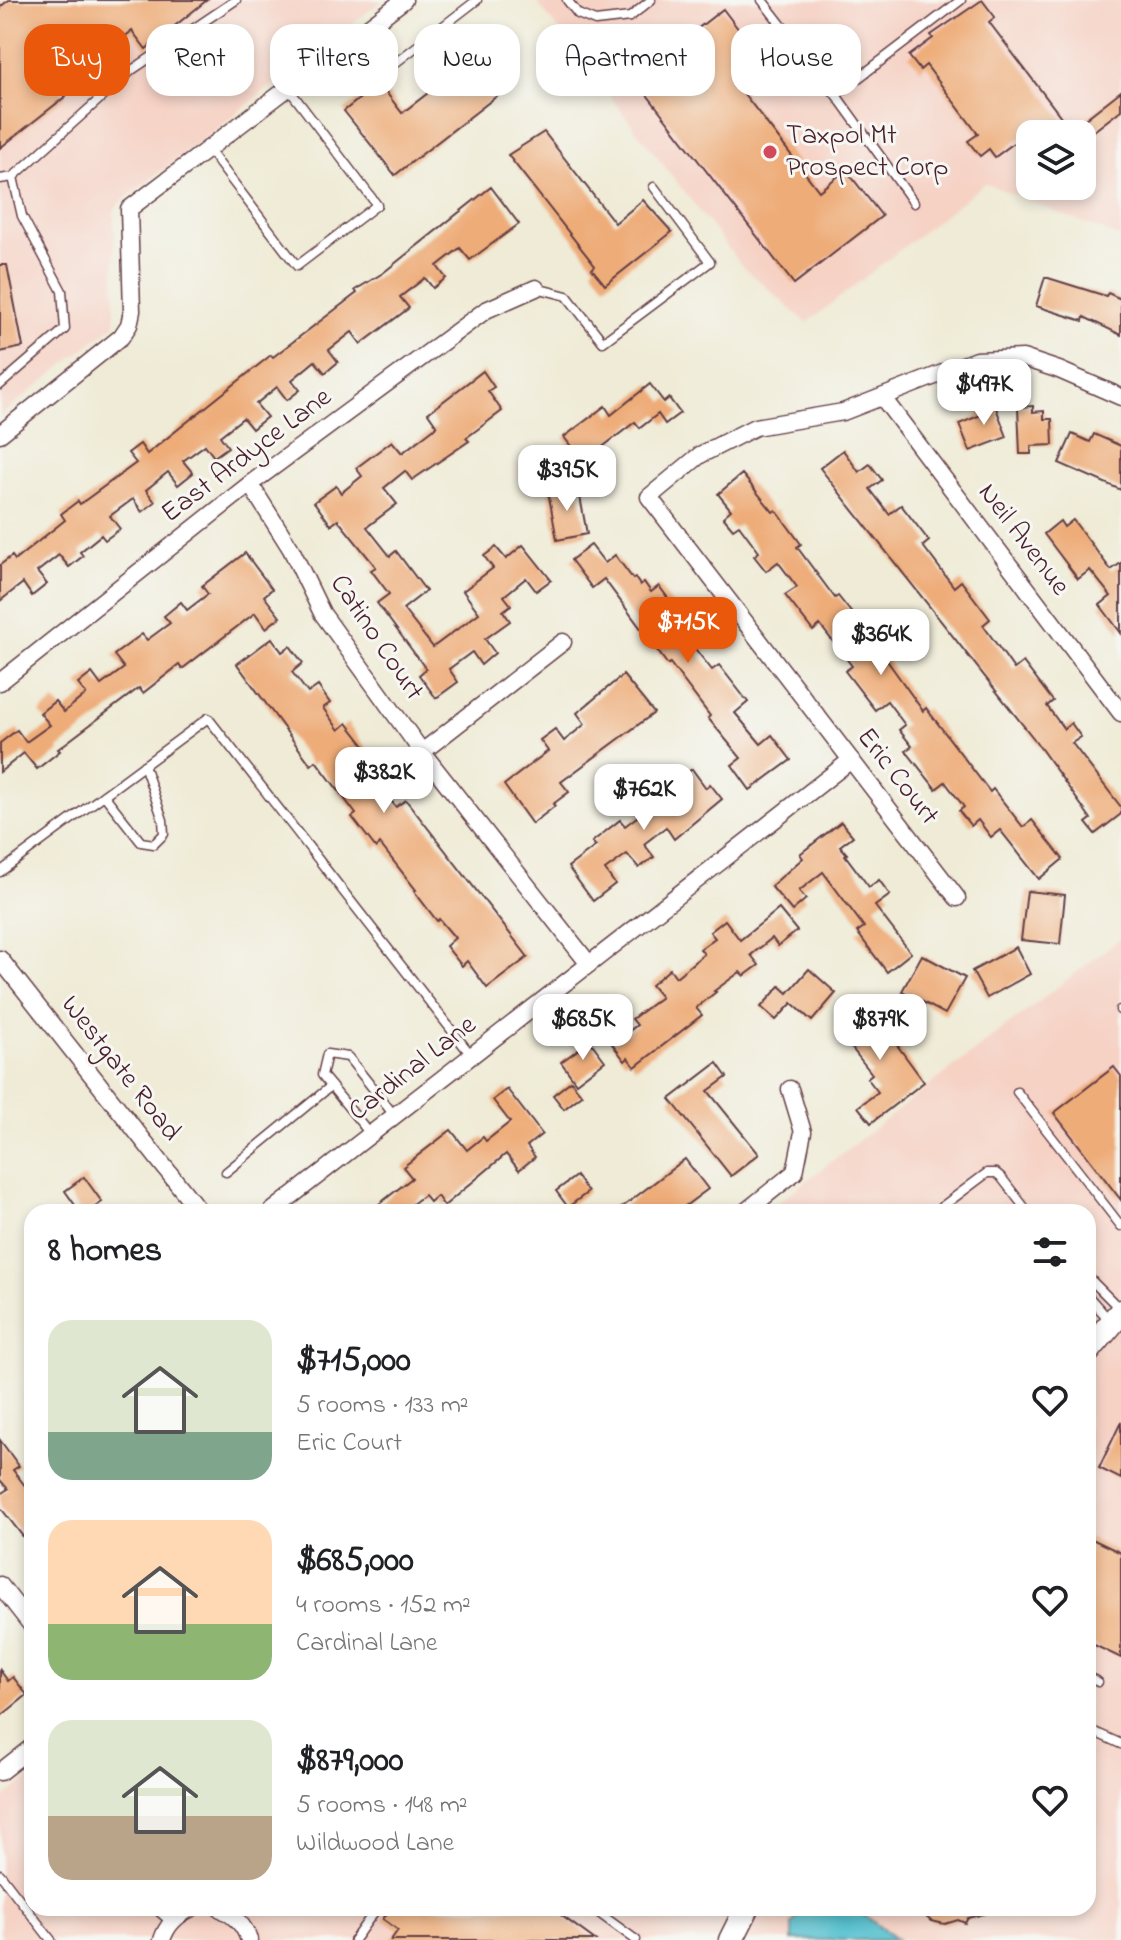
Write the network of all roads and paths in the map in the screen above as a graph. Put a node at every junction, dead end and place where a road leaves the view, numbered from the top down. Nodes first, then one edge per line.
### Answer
1 (236, 0) edge
2 (404, 0) edge
3 (477, 0) edge
4 (567, 0) edge
5 (651, 0) edge
6 (762, 0) edge
7 (961, 0) edge
8 (372, 24) edge
9 (781, 24) edge
10 (398, 61) edge
11 (861, 76) edge
12 (277, 96) edge
13 (294, 96) edge
14 (837, 96) edge
15 (208, 148) junction
16 (13, 177) junction
17 (0, 179) edge
18 (654, 187) dead end
19 (914, 203) dead end
20 (536, 288) joint
21 (0, 385) edge
22 (1121, 397) edge
23 (883, 398) junction
24 (0, 434) edge
25 (250, 484) junction
26 (563, 642) dead end
27 (0, 682) edge
28 (1121, 713) edge
29 (422, 752) junction
30 (851, 760) junction
31 (144, 765) junction
32 (104, 795) junction
33 (0, 872) edge
34 (957, 898) dead end
35 (0, 959) edge
36 (589, 964) junction
37 (472, 1056) junction
38 (331, 1086) junction
39 (790, 1089) dead end
40 (1017, 1092) dead end
41 (394, 1116) junction
42 (371, 1135) junction
43 (226, 1172) dead end
44 (194, 1204) edge
45 (281, 1204) edge
46 (755, 1204) edge
47 (945, 1204) edge
48 (1021, 1204) edge
49 (1121, 1226) edge
50 (1096, 1287) edge
51 (1096, 1301) edge
52 (1118, 1315) edge
53 (1096, 1341) edge
54 (0, 1585) edge
55 (24, 1616) edge
56 (1096, 1733) edge
57 (1121, 1744) edge
58 (24, 1753) edge
59 (0, 1772) edge
60 (0, 1874) edge
61 (24, 1905) edge
62 (32, 1916) edge
63 (164, 1916) edge
64 (180, 1916) edge
65 (235, 1916) edge
66 (371, 1916) edge
67 (603, 1916) edge
68 (743, 1916) edge
69 (171, 1922) junction
70 (51, 1940) edge
71 (162, 1940) edge
72 (249, 1940) edge
73 (354, 1940) edge
74 (636, 1940) edge
75 (731, 1940) edge

1 - 16 lane
2 - 8 street
3 - 10 lane
4 - 5 lane
6 - 9 lane
7 - 11 lane
12 - 15 street
13 - 15 lane
14 - 19 lane
15 - 24 street
16 - 17 lane
16 - 21 lane
18 - 20 lane
20 - 25 street, East Ardyce Lane
22 - 23 street
23 - 28 street, Neil Avenue
23 - 30 street, Eric Court
25 - 27 street, East Ardyce Lane
25 - 29 street, Catino Court
26 - 29 street
29 - 36 street, Catino Court
30 - 34 street, Eric Court
30 - 36 street, Cardinal Lane
31 - 32 lane
31 - 32 lane
31 - 37 lane
32 - 33 lane
35 - 44 street, Westgate Road
36 - 37 street, Cardinal Lane
37 - 41 street, Cardinal Lane
38 - 41 lane
38 - 42 lane
38 - 43 lane
39 - 46 street
40 - 49 lane
41 - 42 street, Cardinal Lane
42 - 45 street, Cardinal Lane
47 - 48 lane
50 - 52 lane
51 - 52 lane
52 - 53 street
54 - 55 street
56 - 57 lane
58 - 59 street
60 - 61 lane
62 - 70 lane
63 - 69 lane
64 - 69 street
65 - 72 street
66 - 73 lane
67 - 74 lane
68 - 75 street
69 - 71 street

